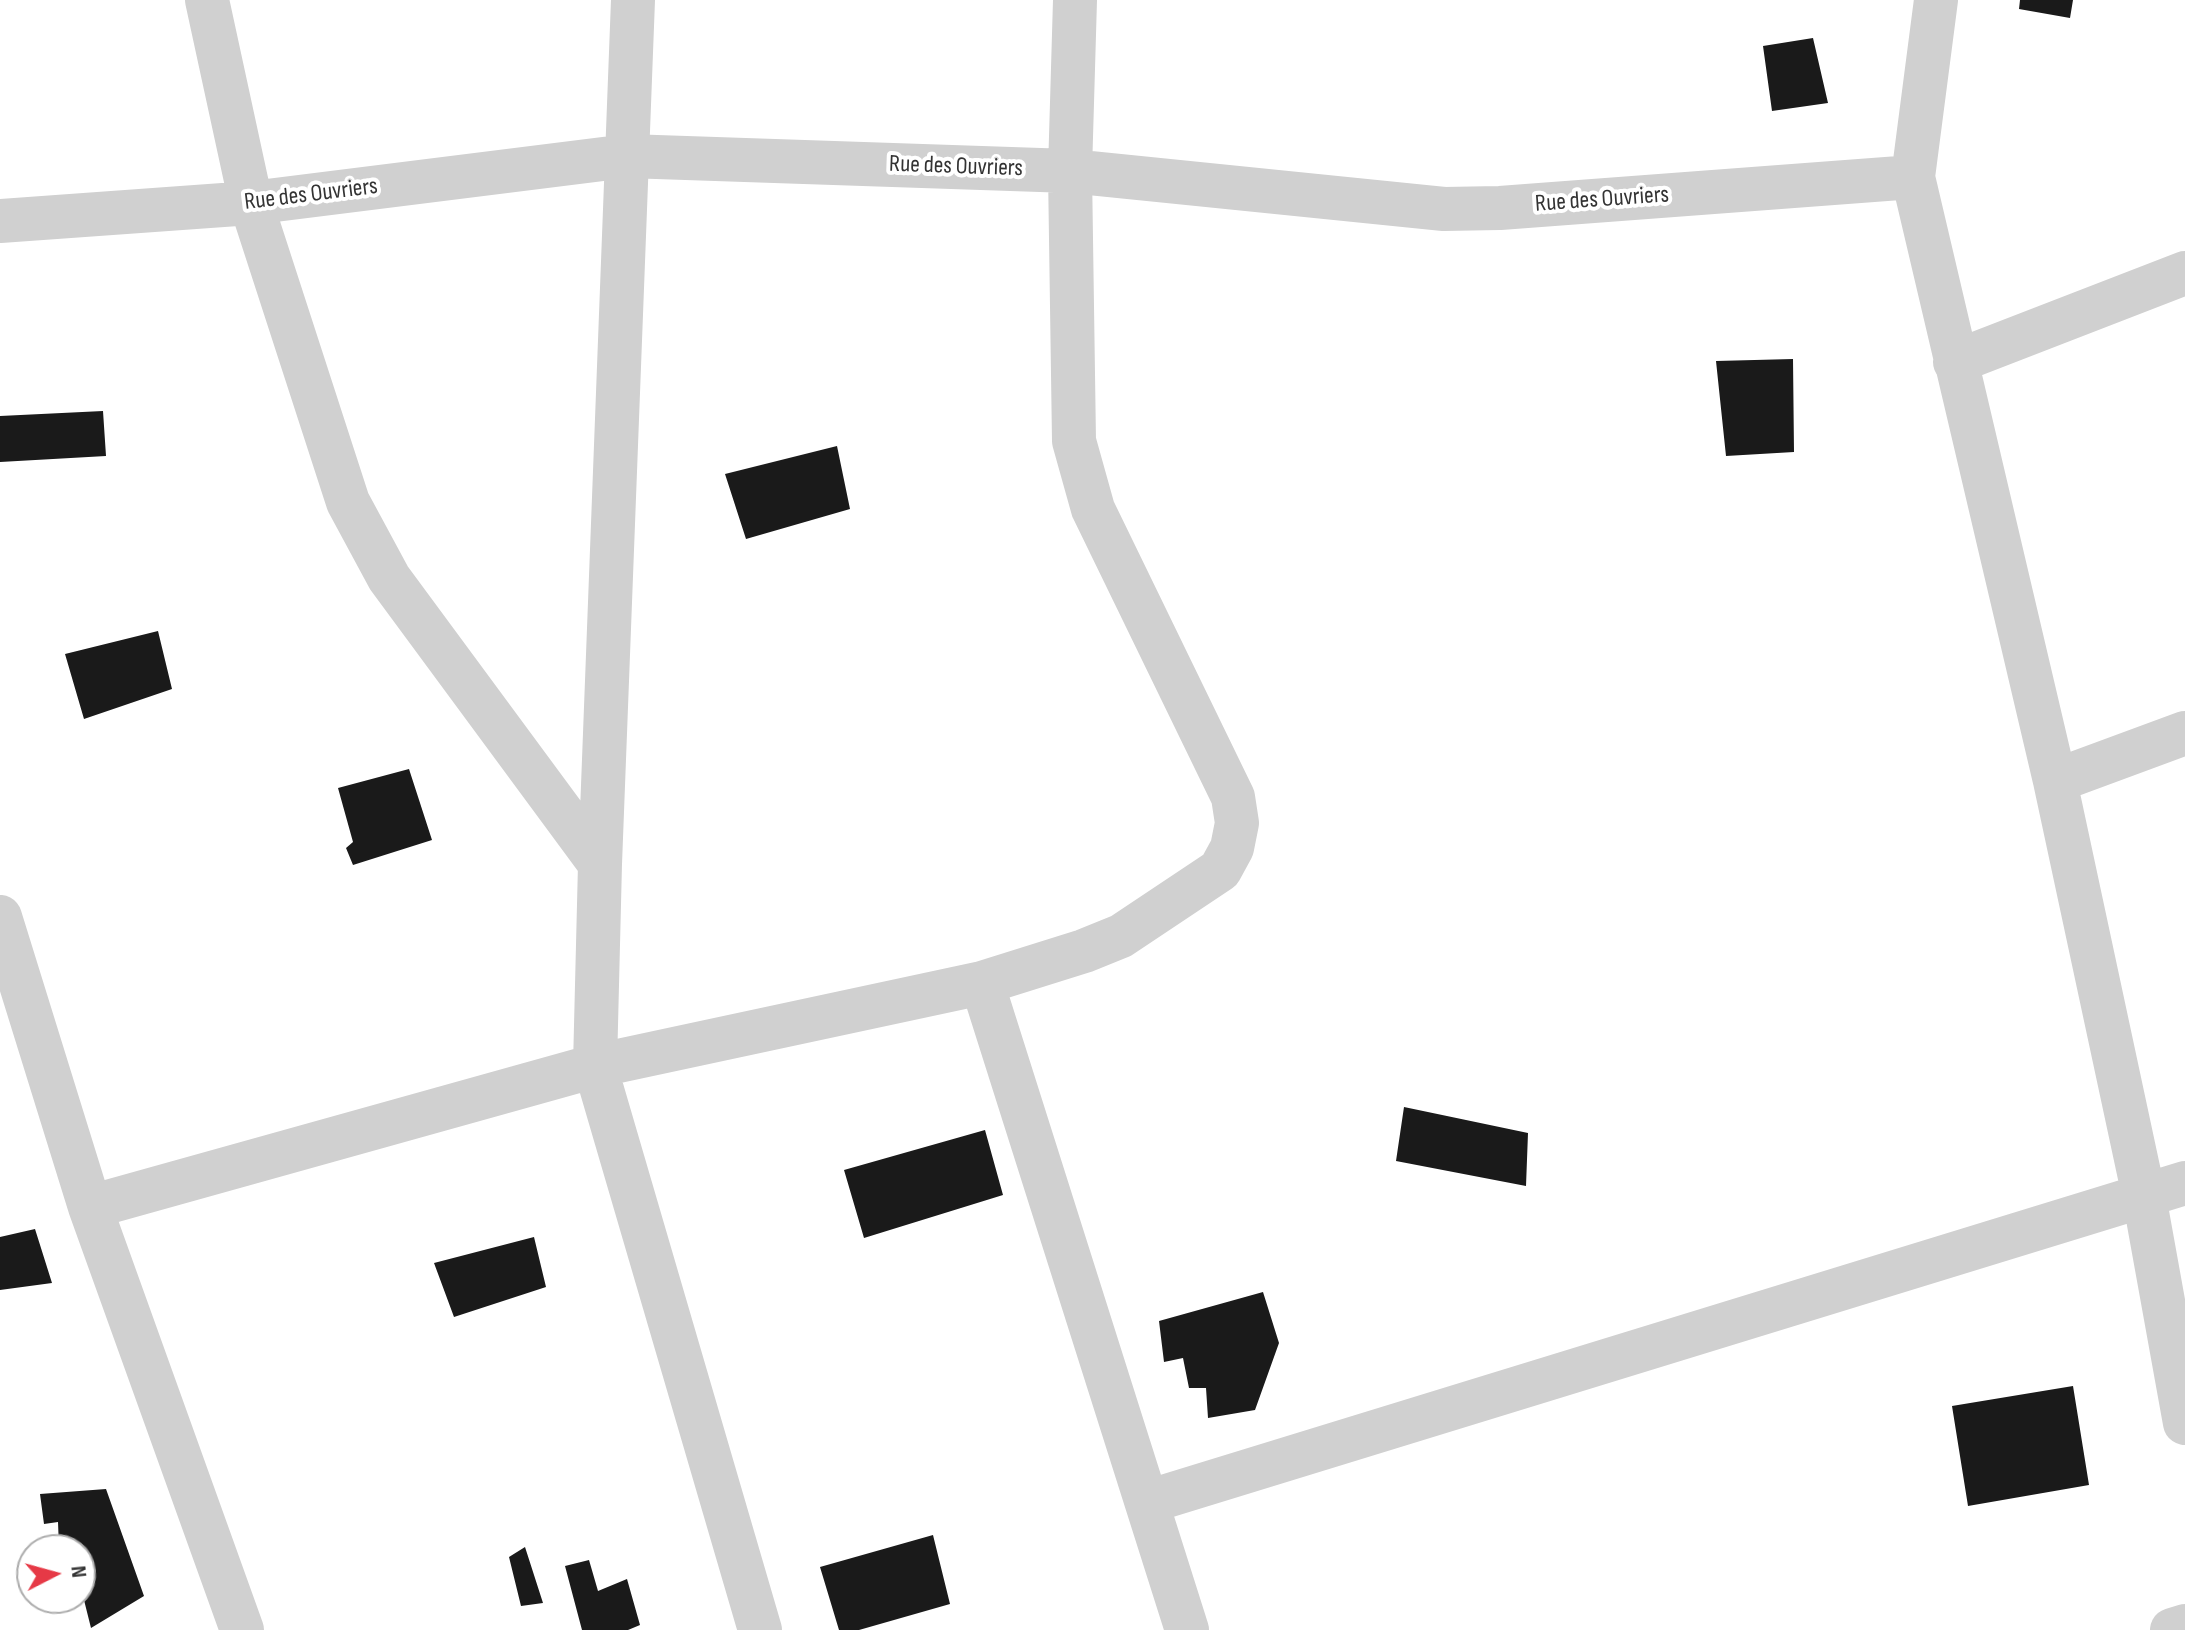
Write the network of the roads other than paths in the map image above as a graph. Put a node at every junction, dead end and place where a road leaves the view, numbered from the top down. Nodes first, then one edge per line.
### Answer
1 (207, 0) edge
2 (633, 0) edge
3 (1075, 0) edge
4 (1936, 0) edge
5 (627, 156) junction
6 (1070, 171) junction
7 (1913, 177) junction
8 (251, 203) junction
9 (0, 221) edge
10 (2185, 273) edge
11 (1955, 362) junction
12 (2185, 733) edge
13 (2055, 781) junction
14 (600, 864) junction
15 (0, 917) edge
16 (982, 983) junction
17 (595, 1066) junction
18 (2185, 1183) edge
19 (2144, 1196) junction
20 (90, 1207) junction
21 (2185, 1423) edge
22 (1147, 1502) junction
23 (2185, 1626) edge
24 (242, 1630) edge
25 (760, 1630) edge
26 (1187, 1630) edge
27 (2172, 1630) edge

1 - 8 street
2 - 5 street
3 - 6 street
4 - 7 street
5 - 6 street, Rue des Ouvriers
5 - 8 street, Rue des Ouvriers
5 - 14 street
6 - 7 street, Rue des Ouvriers
6 - 16 street
7 - 11 street
8 - 9 street, Rue des Ouvriers
8 - 14 street
10 - 11 street
11 - 13 street
12 - 13 street
13 - 19 street
14 - 17 street
15 - 20 street
16 - 17 street
16 - 22 street
17 - 20 street
17 - 25 street
18 - 19 street
19 - 21 street
19 - 22 street
20 - 24 street
22 - 26 street
23 - 27 street

